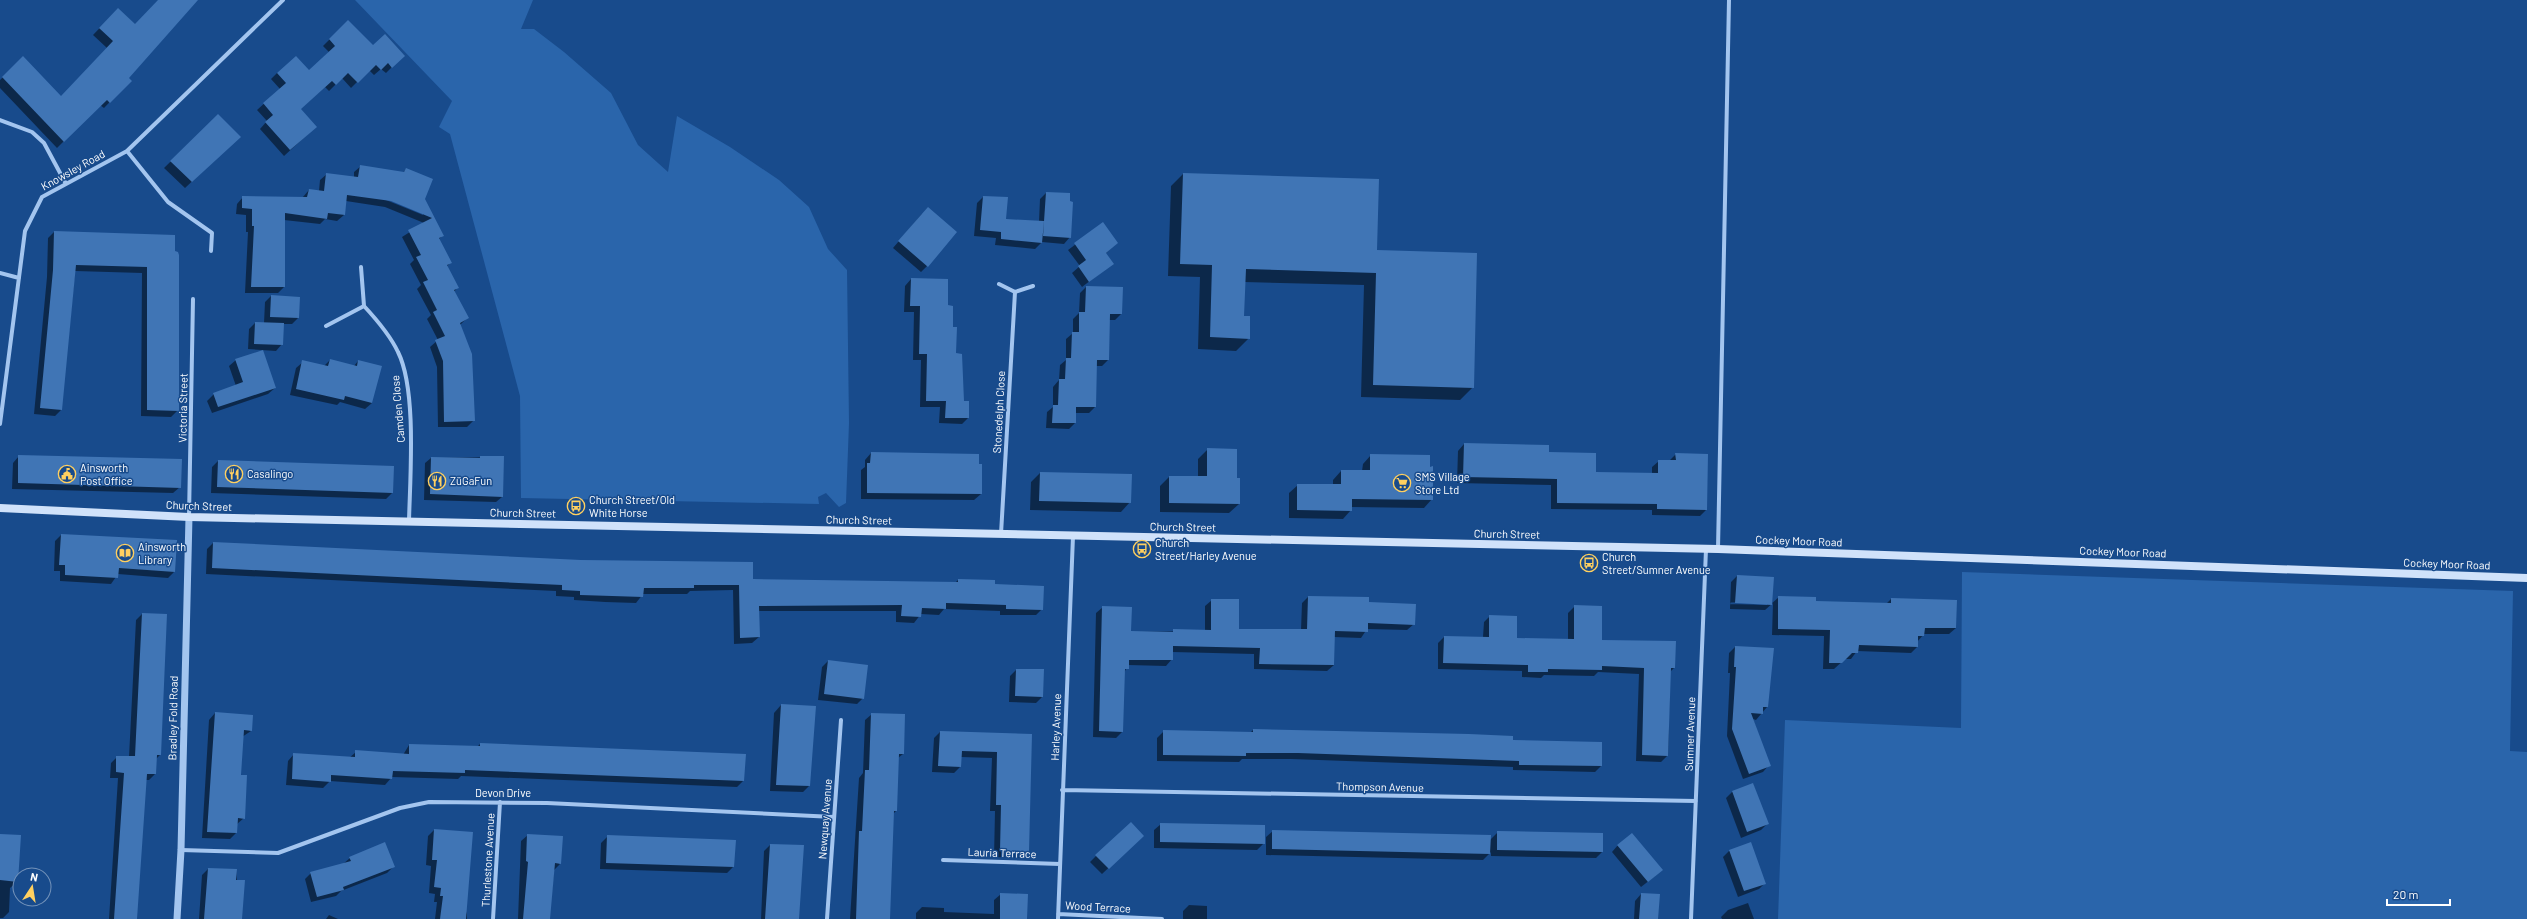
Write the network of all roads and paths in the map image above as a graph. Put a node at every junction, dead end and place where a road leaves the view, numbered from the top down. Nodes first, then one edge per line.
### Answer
1 (283, 0) edge
2 (1729, 0) edge
3 (0, 120) edge
4 (127, 151) junction
5 (66, 184) junction
6 (211, 251) dead end
7 (361, 267) dead end
8 (0, 273) edge
9 (18, 278) junction
10 (999, 284) dead end
11 (1033, 286) dead end
12 (1015, 292) junction
13 (193, 299) dead end
14 (364, 306) junction
15 (326, 326) dead end
16 (0, 424) edge
17 (0, 508) edge
18 (189, 517) junction
19 (409, 522) junction
20 (1001, 534) junction
21 (1073, 536) junction
22 (1706, 549) junction
23 (1718, 549) junction
24 (2527, 578) edge
25 (841, 720) dead end
26 (1062, 790) junction
27 (500, 802) junction
28 (1696, 802) junction
29 (834, 817) junction
30 (181, 850) junction
31 (944, 860) dead end
32 (1060, 864) junction
33 (1058, 914) junction
34 (177, 919) edge
35 (494, 919) edge
36 (827, 919) edge
37 (1058, 919) edge
38 (1162, 919) edge
39 (1691, 919) edge

1 - 4 street, Knowsley Road
2 - 23 street
3 - 5 street
4 - 5 street, Knowsley Road
4 - 6 street
5 - 9 street, Knowsley Road
7 - 14 street
8 - 9 street
9 - 16 street, Knowsley Road
10 - 12 street
11 - 12 street
12 - 20 street, Stonedelph Close
13 - 18 street, Victoria Street
14 - 15 street
14 - 19 street, Camden Close
17 - 18 main road, Church Street
18 - 19 main road, Church Street
18 - 30 street, Bradley Fold Road
19 - 20 main road, Church Street
20 - 21 main road, Church Street
21 - 22 main road, Church Street
21 - 26 street, Harley Avenue
22 - 23 main road, Church Street
22 - 28 street, Sumner Avenue
23 - 24 main road, Cockey Moor Road
25 - 29 street, Newquay Avenue
26 - 28 street, Thompson Avenue
26 - 32 street, Harley Avenue
27 - 29 street, Devon Drive
27 - 30 street, Devon Drive
27 - 35 street, Thurlestone Avenue
28 - 39 street, Sumner Avenue
29 - 36 street, Newquay Avenue
30 - 34 street, Bradley Fold Road
31 - 32 street, Lauria Terrace
32 - 33 street, Harley Avenue
33 - 37 street, Harley Avenue
33 - 38 street, Wood Terrace

